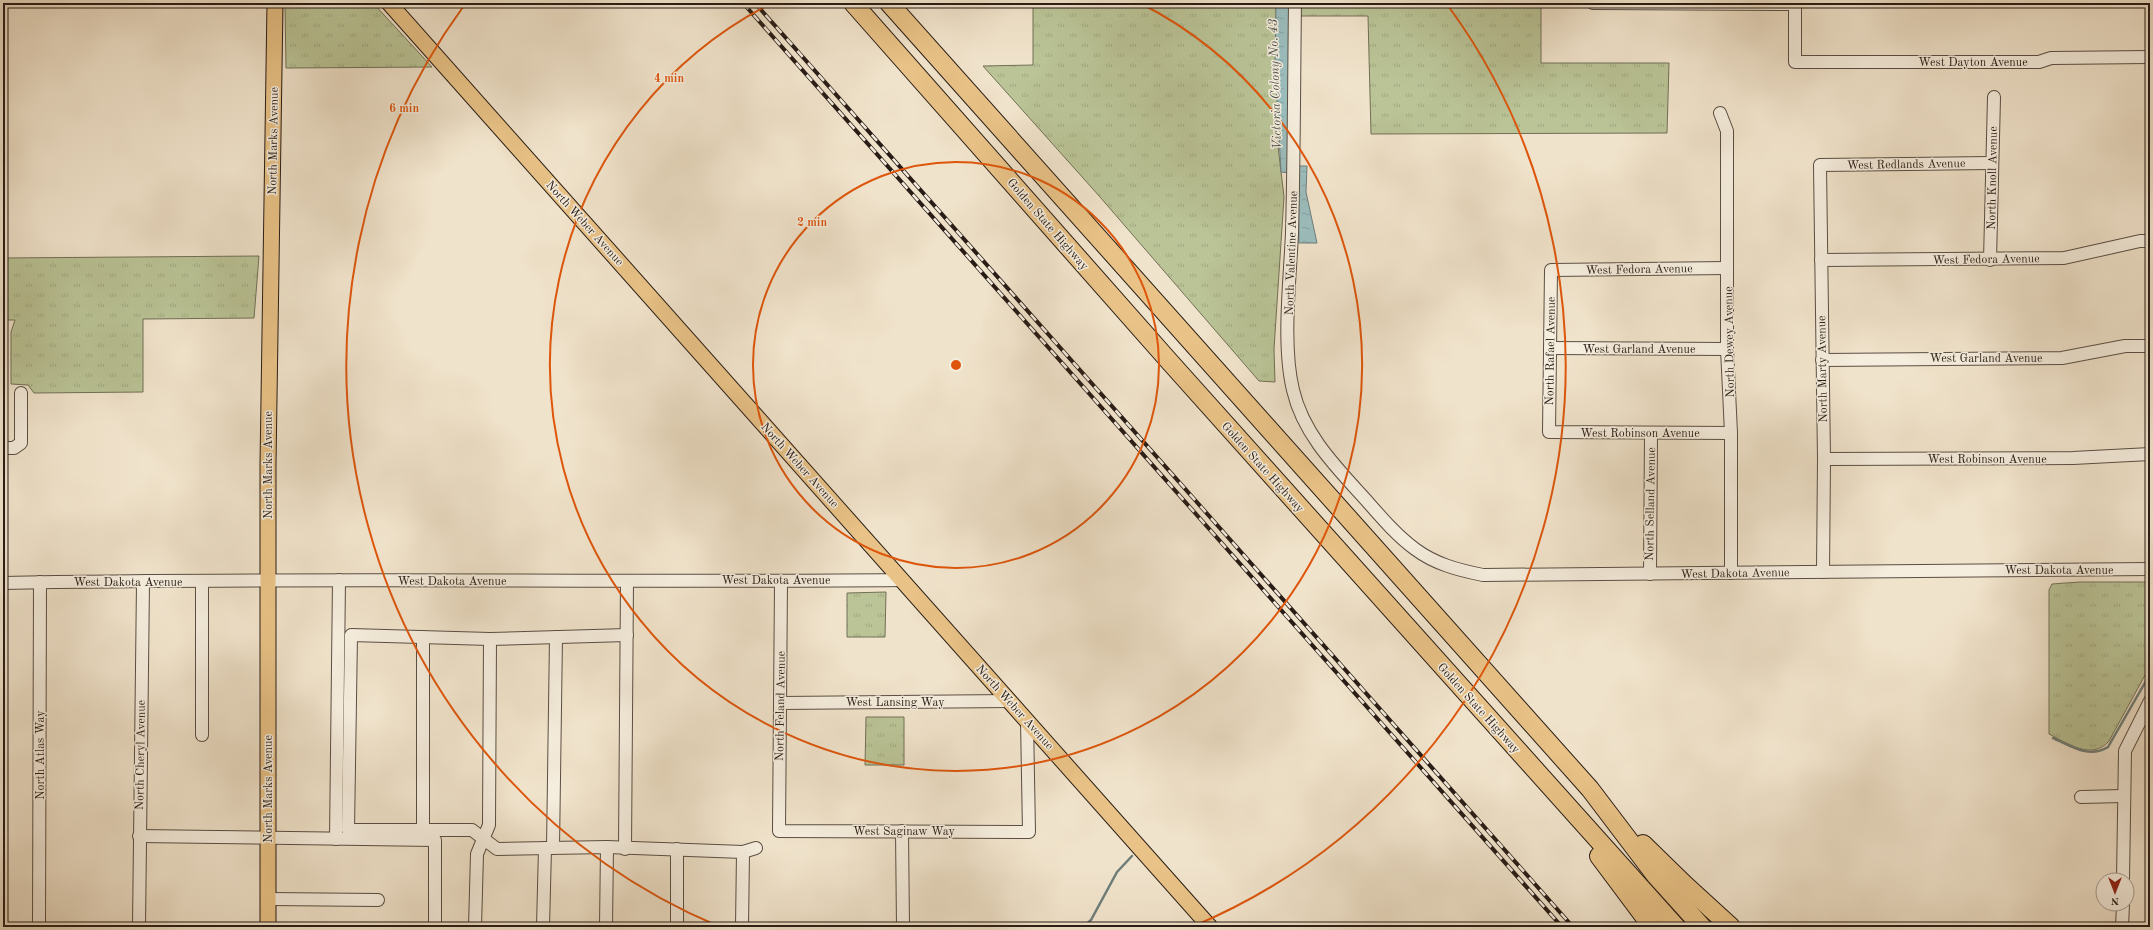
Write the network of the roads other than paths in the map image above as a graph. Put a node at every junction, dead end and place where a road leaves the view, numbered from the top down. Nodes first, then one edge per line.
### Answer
1 (275, 3) edge
2 (389, 3) edge
3 (853, 3) edge
4 (889, 3) edge
5 (1294, 3) edge
6 (1593, 3) edge
7 (1795, 4) edge
8 (2150, 57) edge
9 (1994, 96) dead end
10 (1720, 113) dead end
11 (1992, 163) junction
12 (1820, 165) joint
13 (2150, 240) edge
14 (1821, 260) junction
15 (1990, 260) junction
16 (1727, 268) junction
17 (1552, 270) joint
18 (2150, 346) edge
19 (1550, 348) junction
20 (1727, 349) junction
21 (1822, 360) junction
22 (21, 393) dead end
23 (1549, 432) joint
24 (1731, 433) junction
25 (1651, 434) junction
26 (3, 448) edge
27 (2150, 454) edge
28 (1824, 459) junction
29 (1352, 485) joint
30 (2150, 569) edge
31 (1823, 572) junction
32 (1731, 573) junction
33 (1650, 574) junction
34 (269, 580) junction
35 (339, 580) junction
36 (901, 580) junction
37 (782, 581) junction
38 (40, 582) junction
39 (143, 582) junction
40 (202, 582) junction
41 (627, 582) junction
42 (3, 583) edge
43 (627, 635) junction
44 (423, 637) junction
45 (556, 637) junction
46 (490, 639) junction
47 (1010, 701) junction
48 (2150, 701) edge
49 (780, 703) junction
50 (1027, 720) junction
51 (202, 735) dead end
52 (1590, 789) junction
53 (1555, 791) junction
54 (2123, 796) junction
55 (2081, 797) dead end
56 (423, 830) junction
57 (779, 831) joint
58 (902, 831) junction
59 (139, 836) junction
60 (268, 839) junction
61 (336, 839) junction
62 (482, 840) junction
63 (549, 848) junction
64 (607, 848) junction
65 (756, 848) dead end
66 (625, 849) junction
67 (677, 849) junction
68 (743, 852) junction
69 (2123, 872) edge
70 (268, 899) junction
71 (378, 900) dead end
72 (2122, 912) edge
73 (39, 927) edge
74 (139, 927) edge
75 (268, 927) edge
76 (435, 927) edge
77 (475, 927) edge
78 (543, 927) edge
79 (606, 927) edge
80 (677, 927) edge
81 (742, 927) edge
82 (903, 927) edge
83 (1210, 927) edge
84 (1652, 927) edge
85 (1676, 927) edge
86 (1702, 927) edge
87 (1731, 927) edge
88 (2122, 927) edge

1 - 34 main road, North Marks Avenue
2 - 36 main road, North Weber Avenue
3 - 53 highway, Golden State Highway
4 - 52 highway
5 - 29 street, North Valentine Avenue
6 - 7 street
7 - 8 street, West Dayton Avenue
9 - 11 street, North Knoll Avenue
10 - 16 street, North Dewey Avenue
11 - 12 street, West Redlands Avenue
11 - 15 street, North Knoll Avenue
12 - 14 street, North Marty Avenue
13 - 15 street, West Fedora Avenue
14 - 15 street, West Fedora Avenue
14 - 21 street, North Marty Avenue
16 - 17 street, West Fedora Avenue
16 - 20 street, North Dewey Avenue
17 - 19 street, North Rafael Avenue
18 - 21 street, West Garland Avenue
19 - 20 street, West Garland Avenue
19 - 23 street, North Rafael Avenue
20 - 24 street, North Dewey Avenue
21 - 28 street, North Marty Avenue
22 - 26 street
23 - 25 street, West Robinson Avenue
24 - 25 street, West Robinson Avenue
24 - 32 street, North Dewey Avenue
25 - 33 street, North Selland Avenue
27 - 28 street, West Robinson Avenue
28 - 31 street, North Marty Avenue
29 - 33 street, West Dakota Avenue
30 - 31 street, West Dakota Avenue
31 - 32 street, West Dakota Avenue
32 - 33 street, West Dakota Avenue
34 - 35 street, West Dakota Avenue
34 - 40 street, West Dakota Avenue
34 - 60 main road, North Marks Avenue
35 - 41 street, West Dakota Avenue
35 - 61 street
36 - 37 street, West Dakota Avenue
36 - 47 main road, North Weber Avenue
37 - 41 street, West Dakota Avenue
37 - 49 street, North Feland Avenue
38 - 39 street, West Dakota Avenue
38 - 42 street, West Dakota Avenue
38 - 73 street, North Atlas Way
39 - 40 street, West Dakota Avenue
39 - 59 street, North Cheryl Avenue
40 - 51 street
41 - 43 street
43 - 45 street
43 - 66 street
44 - 46 street
44 - 56 street
44 - 56 street
45 - 46 street
45 - 63 street
46 - 62 street
47 - 49 street, West Lansing Way
47 - 50 main road, North Weber Avenue
48 - 54 street
49 - 57 street, North Feland Avenue
50 - 58 street, West Saginaw Way
50 - 83 main road, North Weber Avenue
52 - 86 highway
52 - 87 highway
53 - 84 highway
53 - 85 highway, Golden State Highway
54 - 55 street
54 - 69 street
56 - 62 street
57 - 58 street, West Saginaw Way
58 - 82 street
59 - 60 street
59 - 74 street, North Cheryl Avenue
60 - 61 street
60 - 70 main road, North Marks Avenue
61 - 76 street
62 - 63 street
62 - 77 street
63 - 64 street
63 - 78 street
64 - 66 street
64 - 79 street
65 - 68 street
66 - 67 street
67 - 68 street
67 - 80 street
68 - 81 street
70 - 71 street
70 - 75 main road, North Marks Avenue
72 - 88 street

